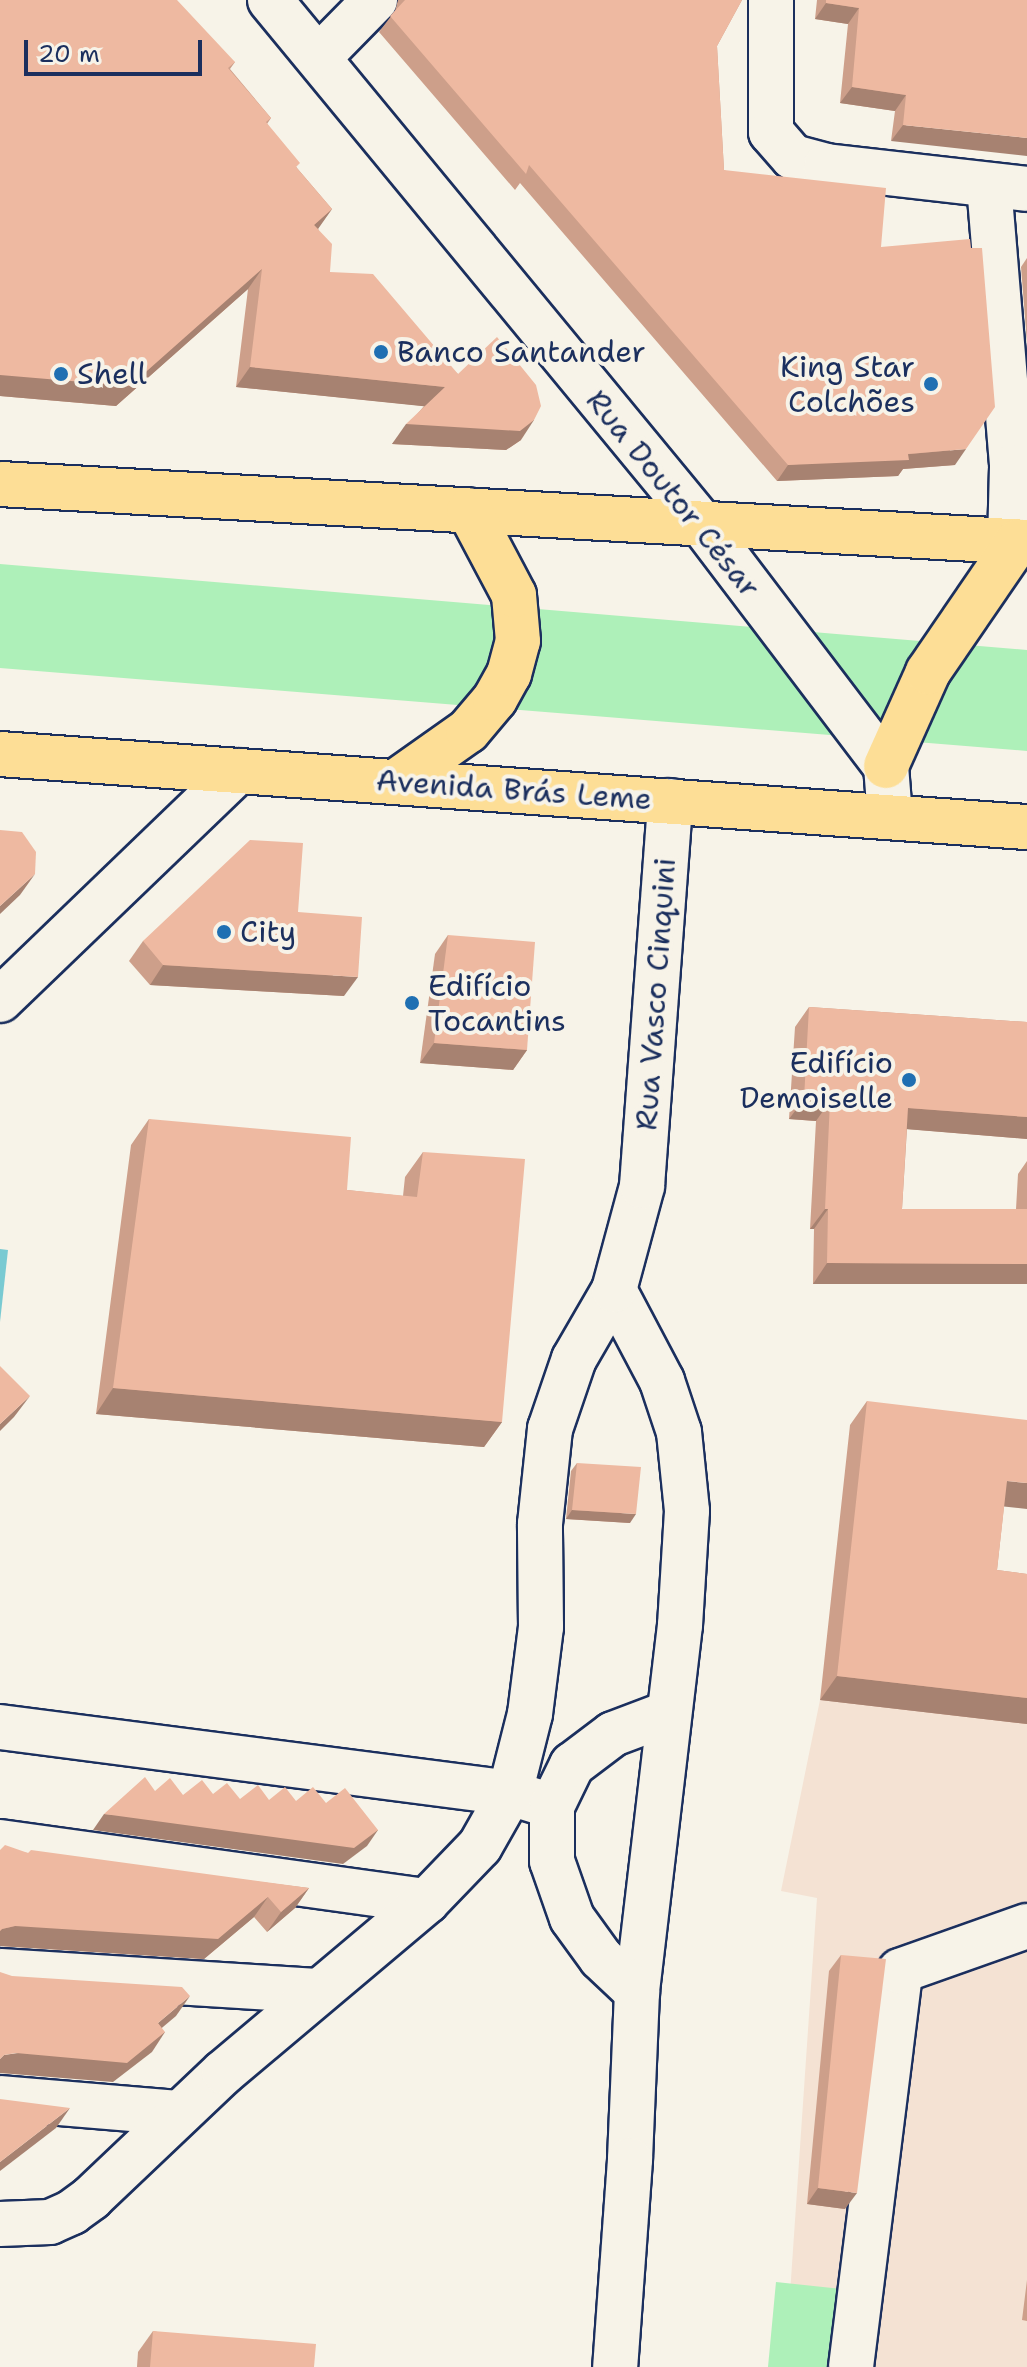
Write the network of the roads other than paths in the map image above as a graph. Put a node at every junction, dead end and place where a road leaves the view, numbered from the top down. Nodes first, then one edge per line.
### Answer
1 (270, 0) edge
2 (375, 0) edge
3 (771, 0) edge
4 (319, 57) junction
5 (1008, 187) edge
6 (0, 484) edge
7 (469, 510) junction
8 (702, 524) junction
9 (1018, 541) edge
10 (0, 754) edge
11 (886, 766) junction
12 (238, 771) junction
13 (397, 781) junction
14 (670, 801) junction
15 (890, 817) junction
16 (1027, 827) edge
17 (0, 1000) edge
18 (614, 1290) junction
19 (669, 1713) junction
20 (0, 1727) edge
21 (510, 1793) junction
22 (552, 1806) junction
23 (0, 1842) edge
24 (427, 1901) junction
25 (1027, 1926) edge
26 (0, 1971) edge
27 (318, 1991) junction
28 (637, 1992) junction
29 (0, 2098) edge
30 (179, 2113) junction
31 (0, 2224) edge
32 (615, 2367) edge
33 (851, 2367) edge

1 - 4 street, Rua Doutor César
2 - 4 street
3 - 5 street
4 - 8 street, Rua Doutor César
5 - 9 street
6 - 7 main road
7 - 8 main road
7 - 13 main road
8 - 9 main road
8 - 11 street, Rua Doutor César
9 - 11 main road
10 - 12 main road, Avenida Brás Leme
11 - 15 street
12 - 13 main road, Avenida Brás Leme
12 - 17 street
13 - 14 main road, Avenida Brás Leme
14 - 15 main road, Avenida Brás Leme
14 - 18 street, Rua Vasco Cinquini
15 - 16 main road, Avenida Brás Leme
18 - 19 street
18 - 21 street, Rua Vasco Cinquini
19 - 22 street
19 - 28 street
20 - 21 street
21 - 22 street
21 - 24 street, Rua Vasco Cinquini
22 - 28 street
23 - 24 street
24 - 27 street, Rua Vasco Cinquini
25 - 33 street
26 - 27 street
27 - 30 street, Rua Vasco Cinquini
28 - 32 street
29 - 30 street
30 - 31 street, Rua Vasco Cinquini

